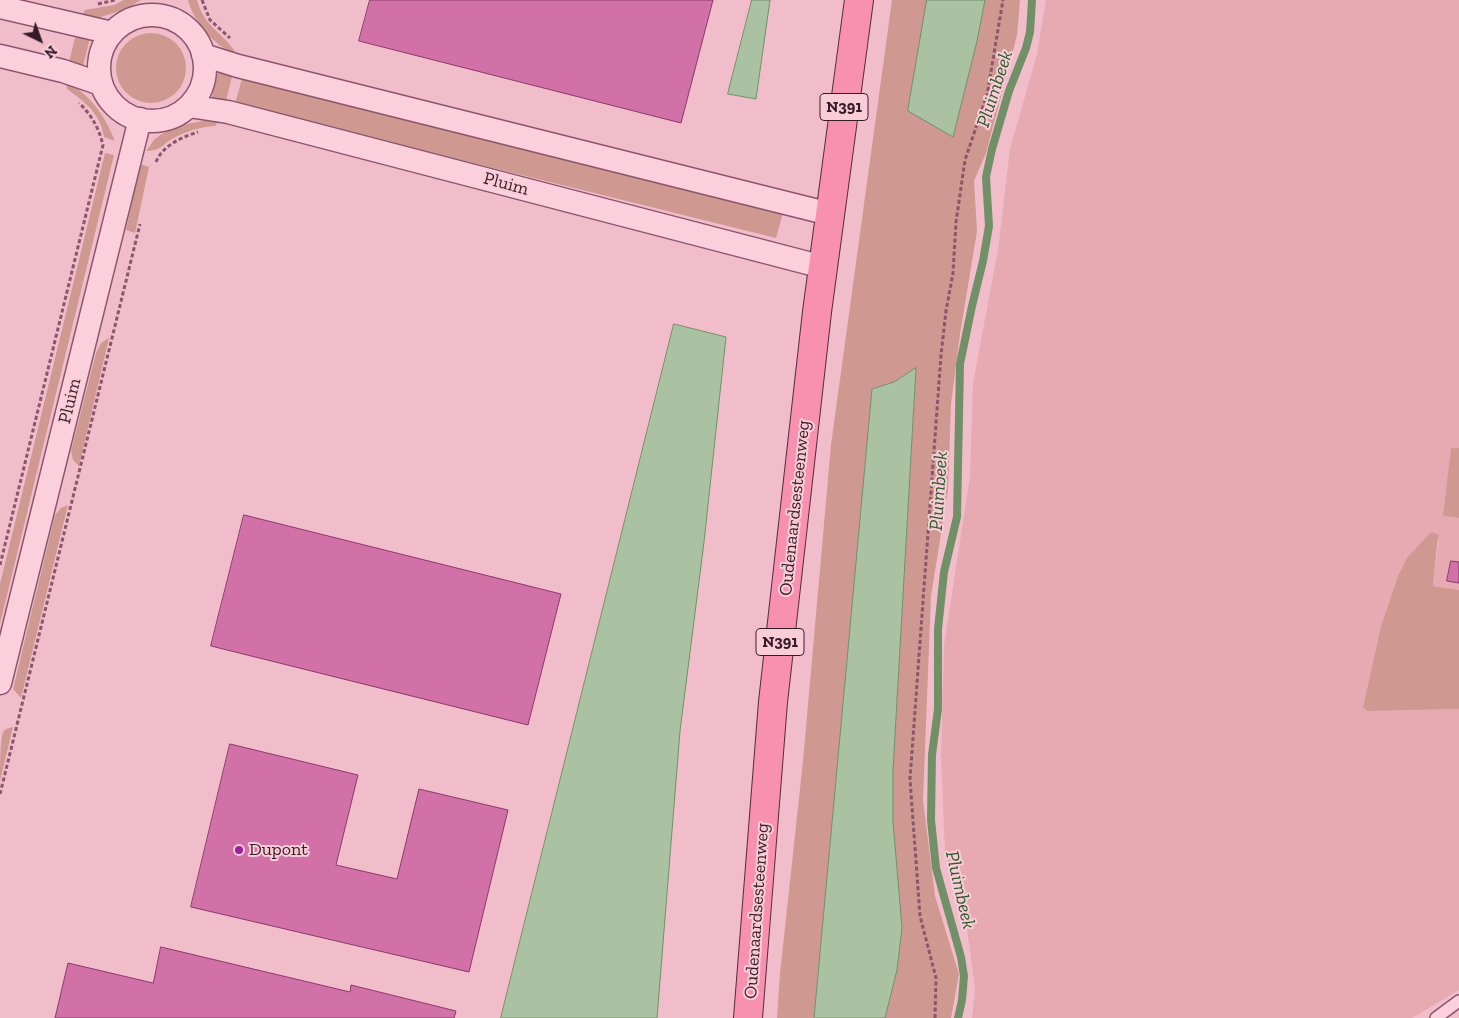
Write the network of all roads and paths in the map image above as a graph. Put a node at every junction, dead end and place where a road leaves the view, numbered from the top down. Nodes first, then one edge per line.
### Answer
1 (859, 0) edge
2 (1003, 0) edge
3 (0, 6) edge
4 (168, 8) edge
5 (112, 33) junction
6 (203, 55) junction
7 (0, 56) edge
8 (101, 84) junction
9 (189, 106) junction
10 (140, 120) junction
11 (104, 146) dead end
12 (156, 159) dead end
13 (154, 169) dead end
14 (830, 214) junction
15 (142, 217) dead end
16 (823, 267) junction
17 (0, 565) edge
18 (0, 683) edge
19 (0, 794) edge
20 (1459, 1001) edge
21 (748, 1018) edge
22 (935, 1018) edge
23 (1436, 1018) edge

1 - 14 main road, Oudenaardsesteenweg / N391
2 - 22 path
3 - 5 street
4 - 5 street
4 - 6 street
5 - 8 street
6 - 9 street
6 - 14 street
7 - 8 street
8 - 10 street
9 - 10 street
9 - 16 street, Pluim
10 - 18 street, Pluim
11 - 17 path
12 - 13 path
14 - 16 main road, Oudenaardsesteenweg / N391
15 - 19 path
16 - 21 main road, Oudenaardsesteenweg / N391
20 - 23 lane

